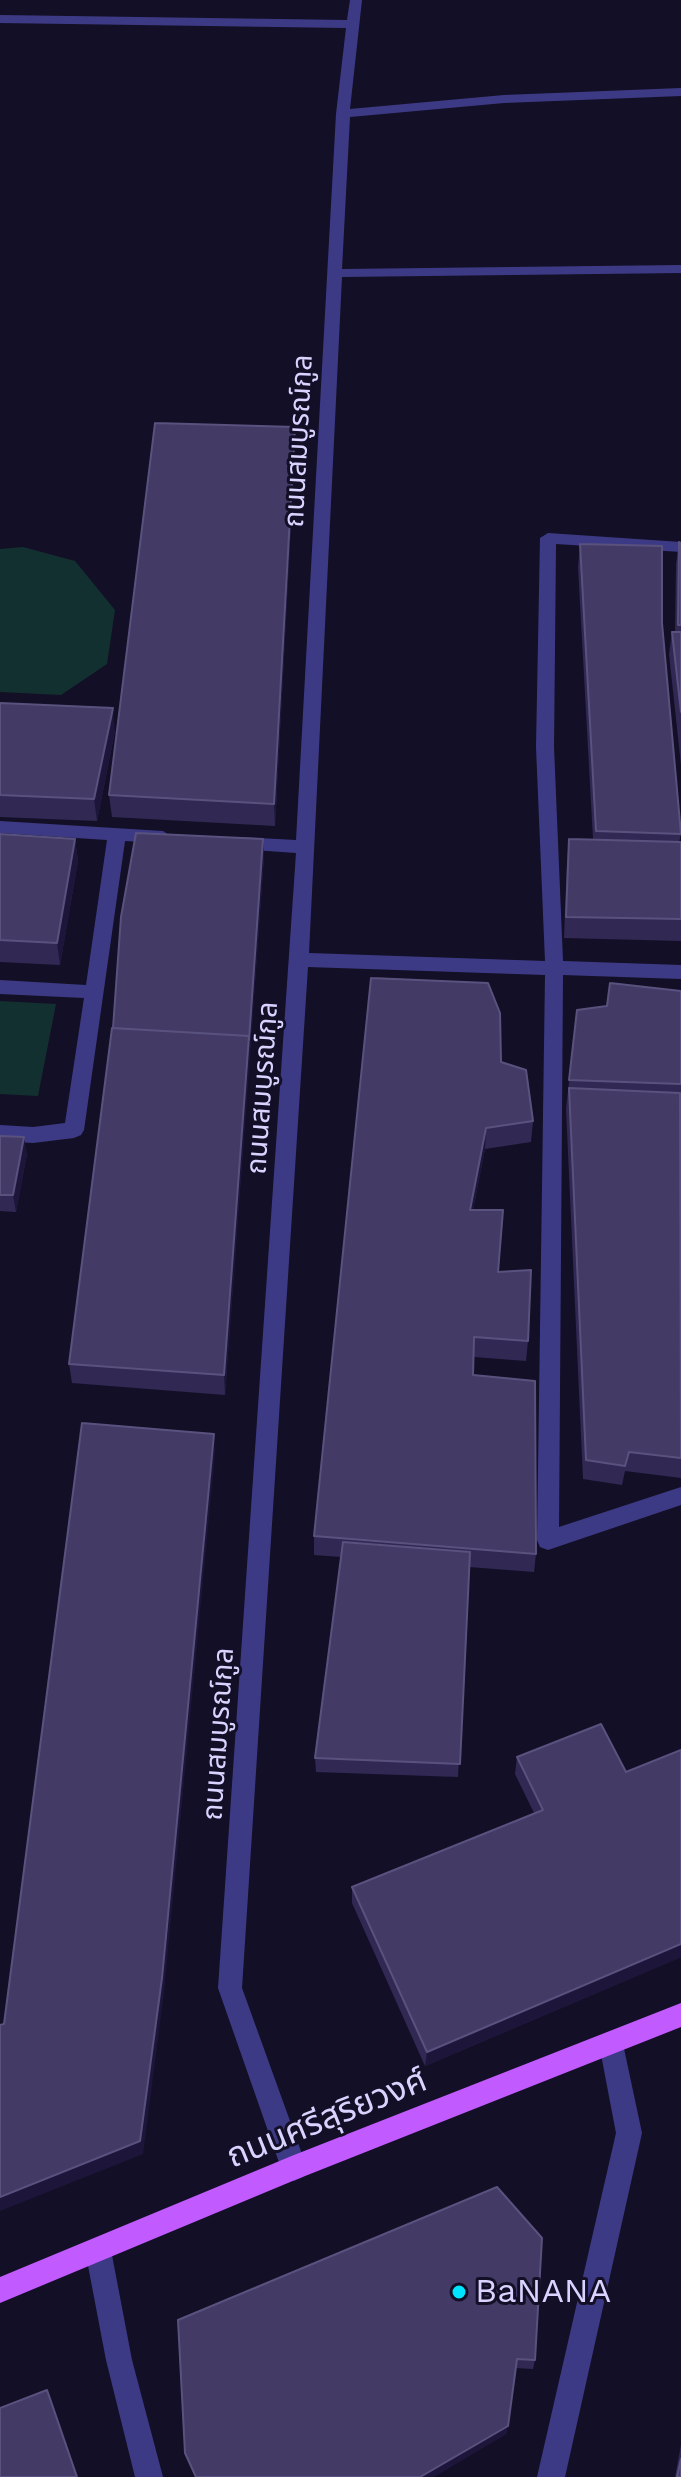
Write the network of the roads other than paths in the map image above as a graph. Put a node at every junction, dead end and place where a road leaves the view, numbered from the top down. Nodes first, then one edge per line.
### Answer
1 (356, 0) edge
2 (0, 19) edge
3 (354, 24) junction
4 (681, 92) edge
5 (343, 114) junction
6 (681, 269) edge
7 (336, 273) junction
8 (681, 547) edge
9 (0, 827) edge
10 (117, 834) junction
11 (179, 838) edge
12 (226, 842) edge
13 (303, 847) junction
14 (299, 960) junction
15 (554, 967) junction
16 (681, 972) edge
17 (0, 987) edge
18 (93, 992) junction
19 (0, 1133) edge
20 (681, 1496) edge
21 (681, 2015) edge
22 (611, 2044) junction
23 (294, 2168) junction
24 (98, 2250) junction
25 (0, 2290) edge
26 (149, 2477) edge
27 (551, 2477) edge

1 - 3 street, ถนนสมบูรณ์กูล
2 - 3 street
3 - 5 street, ถนนสมบูรณ์กูล
4 - 5 street
5 - 7 street, ถนนสมบูรณ์กูล
6 - 7 street
7 - 13 street, ถนนสมบูรณ์กูล
8 - 15 street
9 - 10 street
10 - 11 street
10 - 18 street
12 - 13 street
13 - 14 street, ถนนสมบูรณ์กูล
14 - 15 street
14 - 23 street, ถนนสมบูรณ์กูล
15 - 16 street
15 - 20 street
17 - 18 street
18 - 19 street
21 - 22 main road, ถนนศรีสุริยวงศ์
22 - 23 main road, ถนนศรีสุริยวงศ์
22 - 27 street
23 - 24 main road, ถนนศรีสุริยวงศ์
24 - 25 main road, ถนนศรีสุริยวงศ์
24 - 26 street

